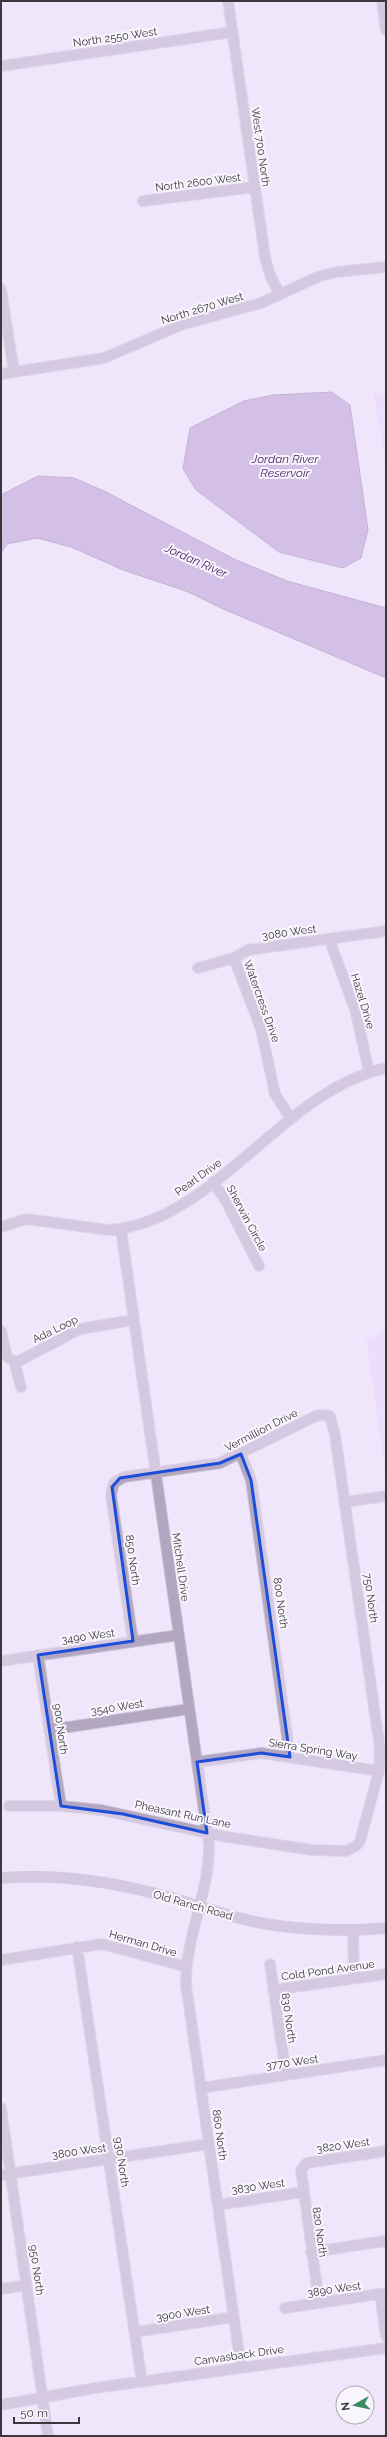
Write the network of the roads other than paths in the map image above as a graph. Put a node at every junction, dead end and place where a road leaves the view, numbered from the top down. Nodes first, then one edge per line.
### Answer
1 (228, 1) edge
2 (383, 2) edge
3 (386, 30) edge
4 (233, 32) junction
5 (1, 66) edge
6 (255, 187) junction
7 (143, 201) dead end
8 (386, 267) edge
9 (1, 288) edge
10 (280, 295) junction
11 (14, 372) junction
12 (1, 374) edge
13 (386, 931) edge
14 (331, 938) junction
15 (234, 958) junction
16 (198, 968) dead end
17 (386, 1068) edge
18 (369, 1072) junction
19 (291, 1119) junction
20 (213, 1182) junction
21 (1, 1227) edge
22 (121, 1229) junction
23 (259, 1266) dead end
24 (133, 1320) junction
25 (1, 1331) edge
26 (14, 1361) junction
27 (21, 1387) dead end
28 (330, 1416) joint
29 (242, 1454) junction
30 (155, 1473) junction
31 (114, 1483) joint
32 (386, 1496) edge
33 (345, 1502) junction
34 (179, 1635) junction
35 (133, 1641) junction
36 (38, 1655) junction
37 (1, 1661) edge
38 (189, 1709) junction
39 (49, 1730) junction
40 (290, 1757) junction
41 (197, 1762) junction
42 (379, 1772) junction
43 (9, 1806) dead end
44 (61, 1806) junction
45 (207, 1833) junction
46 (351, 1850) joint
47 (1, 1878) edge
48 (200, 1908) junction
49 (386, 1928) edge
50 (352, 1930) junction
51 (77, 1947) junction
52 (1, 1960) edge
53 (270, 1964) dead end
54 (186, 1967) junction
55 (386, 1974) edge
56 (354, 1978) junction
57 (273, 1990) junction
58 (386, 2060) edge
59 (286, 2075) junction
60 (201, 2088) junction
61 (1, 2108) edge
62 (209, 2144) junction
63 (386, 2151) edge
64 (109, 2159) junction
65 (304, 2165) joint
66 (6, 2174) edge
67 (302, 2192) junction
68 (218, 2204) junction
69 (386, 2241) edge
70 (311, 2252) junction
71 (27, 2285) junction
72 (1, 2288) edge
73 (383, 2294) edge
74 (319, 2303) junction
75 (285, 2308) dead end
76 (234, 2317) junction
77 (135, 2332) junction
78 (386, 2336) edge
79 (386, 2348) edge
80 (241, 2367) junction
81 (142, 2382) junction
82 (43, 2399) junction
83 (1, 2405) edge
84 (48, 2436) edge

1 - 4 street, West 700 North
2 - 3 street
4 - 5 street, North 2550 West
4 - 6 street, West 700 North
6 - 7 street, North 2600 West
6 - 10 street, West 700 North
8 - 10 street, North 2670 West
9 - 11 street
10 - 11 street, North 2670 West
11 - 12 street, North 2670 West
13 - 14 street, 3080 West
14 - 15 street, 3080 West
14 - 18 street, Hazel Drive
15 - 16 street, 3080 West
15 - 19 street, Watercress Drive
17 - 18 street, Pearl Drive
18 - 19 street, Pearl Drive
19 - 20 street, Pearl Drive
20 - 22 street, Pearl Drive
20 - 23 street, Sherwin Circle
21 - 22 street, Pearl Drive
22 - 24 street, Mitchell Drive
24 - 26 street, Ada Loop
24 - 30 street, Mitchell Drive
25 - 26 street
26 - 27 street
28 - 29 street, Vermillion Drive
28 - 33 street, 750 North
29 - 30 street, Vermillion Drive
29 - 40 street, 800 North
30 - 31 street, Vermillion Drive
30 - 34 street, Mitchell Drive
31 - 35 street, 850 North
32 - 33 street
33 - 42 street, 750 North
34 - 35 street, 3490 West
34 - 38 street, Mitchell Drive
35 - 36 street, 3490 West
36 - 37 street, 3490 West
36 - 39 street, 900 North
38 - 39 street, 3540 West
38 - 41 street, Mitchell Drive
39 - 44 street, 900 North
40 - 41 street, Sierra Spring Way
40 - 42 street, Sierra Spring Way
41 - 45 street, Mitchell Drive
42 - 46 street, 750 North
43 - 44 street, Pheasant Run Lane
44 - 45 street, Pheasant Run Lane
45 - 46 street, Pheasant Run Lane
45 - 48 street, Mitchell Drive
47 - 48 street, Old Ranch Road
48 - 50 street, Old Ranch Road
48 - 54 street, 860 North
49 - 50 street, Old Ranch Road
50 - 56 street
51 - 52 street, Herman Drive
51 - 54 street, Herman Drive
51 - 64 street, 930 North
53 - 57 street, 830 North
54 - 60 street, 860 North
55 - 56 street, Cold Pond Avenue
56 - 57 street, Cold Pond Avenue
57 - 59 street, 830 North
58 - 59 street, 3770 West
59 - 60 street, 3770 West
60 - 62 street, 860 North
61 - 66 street, 950 North
62 - 64 street, 3800 West
62 - 68 street, 860 North
63 - 65 street, 3820 West
64 - 66 street, 3800 West
64 - 77 street, 930 North
65 - 67 street, 820 North
66 - 71 street, 950 North
67 - 68 street, 3830 West
67 - 70 street, 820 North
68 - 76 street, 860 North
69 - 70 street
70 - 74 street, 820 North
71 - 72 street
71 - 82 street, 950 North
73 - 74 street, 3890 West
73 - 78 street
74 - 75 street, 3890 West
76 - 77 street, 3900 West
76 - 80 street, 860 North
77 - 81 street, 930 North
79 - 80 street, Canvasback Drive
80 - 81 street, Canvasback Drive
81 - 82 street, Canvasback Drive
82 - 83 street, Canvasback Drive
82 - 84 street, 950 North

